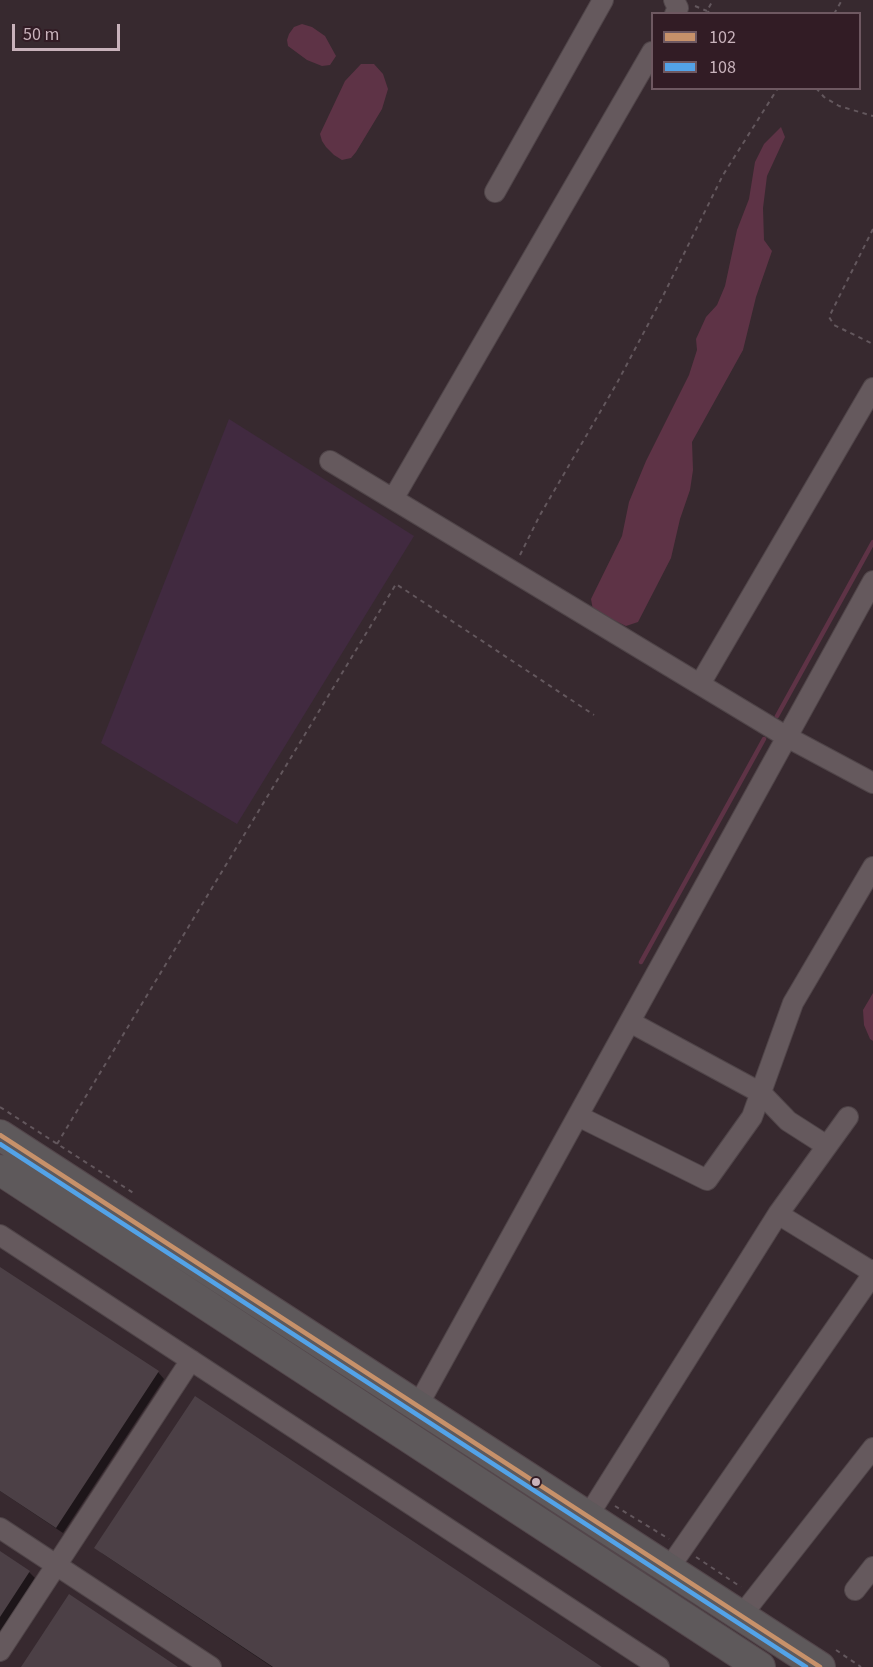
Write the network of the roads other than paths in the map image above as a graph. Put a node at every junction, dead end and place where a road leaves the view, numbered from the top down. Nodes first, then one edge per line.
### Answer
1 (603, 0) edge
2 (651, 54) edge
3 (495, 192) dead end
4 (873, 388) edge
5 (330, 461) dead end
6 (393, 499) junction
7 (873, 581) edge
8 (700, 684) junction
9 (787, 737) junction
10 (873, 783) edge
11 (873, 867) edge
12 (630, 1022) junction
13 (761, 1093) junction
14 (578, 1116) junction
15 (848, 1117) dead end
16 (0, 1135) edge
17 (827, 1146) junction
18 (0, 1170) edge
19 (778, 1214) junction
20 (0, 1235) edge
21 (873, 1272) edge
22 (191, 1360) junction
23 (417, 1407) junction
24 (873, 1448) edge
25 (588, 1516) junction
26 (0, 1528) edge
27 (56, 1565) junction
28 (873, 1567) edge
29 (669, 1568) junction
30 (855, 1590) dead end
31 (741, 1616) junction
32 (0, 1651) edge
33 (211, 1667) edge
34 (659, 1667) edge
35 (760, 1667) edge
36 (820, 1667) edge

1 - 3 street
2 - 6 street
4 - 8 street
5 - 6 street
6 - 8 street
7 - 9 street
8 - 9 street
9 - 10 street
9 - 12 street
11 - 13 street
12 - 13 street
12 - 14 street
13 - 14 street
13 - 17 street
14 - 23 street
15 - 17 street
16 - 23 highway
17 - 19 street
18 - 35 highway
19 - 21 street
19 - 25 street
20 - 22 street
21 - 29 street
22 - 27 street
22 - 34 street
23 - 25 highway
24 - 31 street
25 - 29 highway
26 - 27 street
27 - 32 street
27 - 33 street
28 - 30 street
29 - 31 highway
31 - 36 highway

